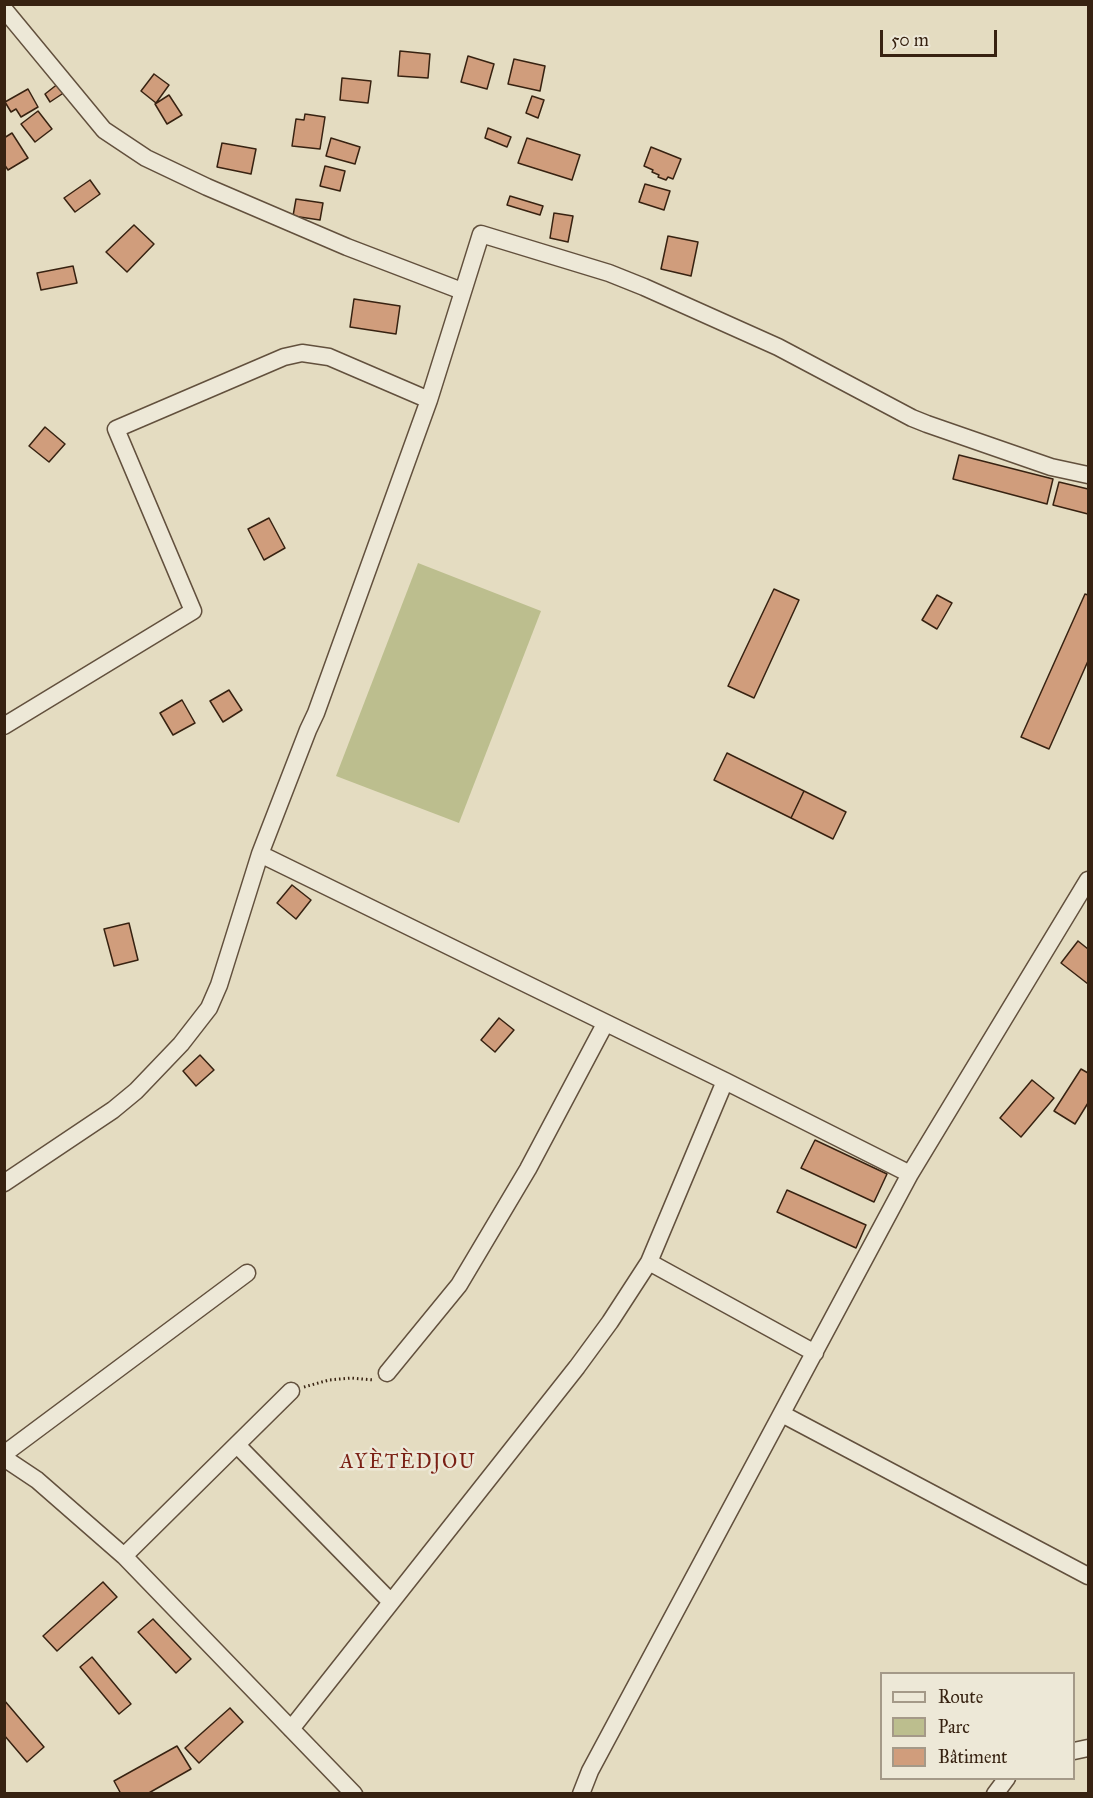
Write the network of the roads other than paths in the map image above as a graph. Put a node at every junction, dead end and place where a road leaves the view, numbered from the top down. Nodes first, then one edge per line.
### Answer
1 (4, 9) edge
2 (462, 291) junction
3 (429, 400) junction
4 (1089, 475) edge
5 (4, 726) edge
6 (260, 854) junction
7 (1089, 880) edge
8 (605, 1024) junction
9 (725, 1081) junction
10 (910, 1174) junction
11 (4, 1183) edge
12 (649, 1262) junction
13 (247, 1273) dead end
14 (815, 1353) junction
15 (387, 1373) road end
16 (291, 1391) road end
17 (782, 1414) junction
18 (237, 1444) junction
19 (4, 1456) edge
20 (124, 1556) junction
21 (1089, 1576) edge
22 (391, 1602) junction
23 (291, 1729) junction
24 (1006, 1780) edge
25 (354, 1794) edge
26 (581, 1794) edge
27 (995, 1794) edge

1 - 2 street
2 - 3 street
2 - 4 street
3 - 5 street
3 - 6 street
6 - 8 street
6 - 11 street
7 - 10 street
8 - 9 street
8 - 15 street
9 - 10 street
9 - 12 street
10 - 14 street
12 - 14 street
12 - 22 street
13 - 19 street
14 - 17 street
16 - 18 street
17 - 21 street
17 - 26 street
18 - 20 street
18 - 22 street
19 - 20 street
20 - 23 street
22 - 23 street
23 - 25 street
24 - 27 street

